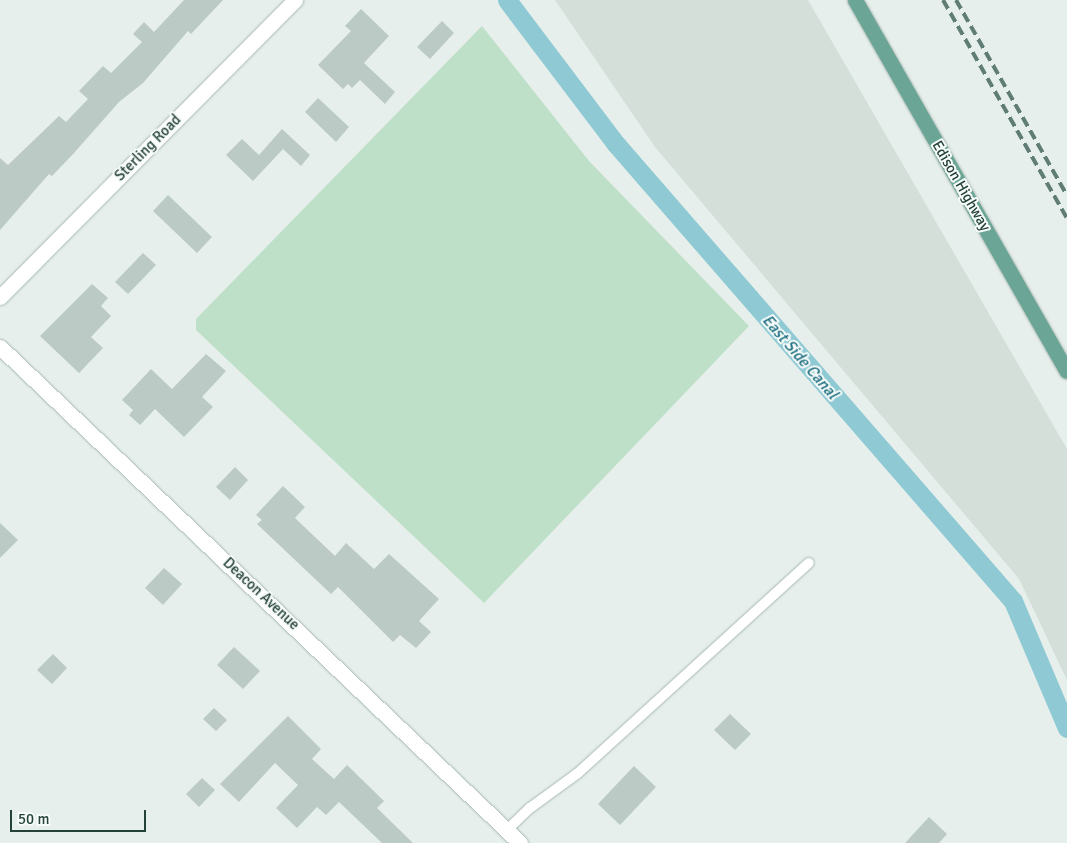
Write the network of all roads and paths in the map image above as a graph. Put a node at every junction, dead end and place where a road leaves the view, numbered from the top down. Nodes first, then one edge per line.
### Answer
1 (296, 0) edge
2 (855, 0) edge
3 (0, 297) edge
4 (0, 347) edge
5 (1067, 371) edge
6 (808, 563) dead end
7 (507, 830) junction
8 (520, 843) edge

1 - 3 street, Sterling Road
2 - 5 main road, Edison Highway
4 - 7 street, Deacon Avenue
6 - 7 lane
7 - 8 street, Deacon Avenue

